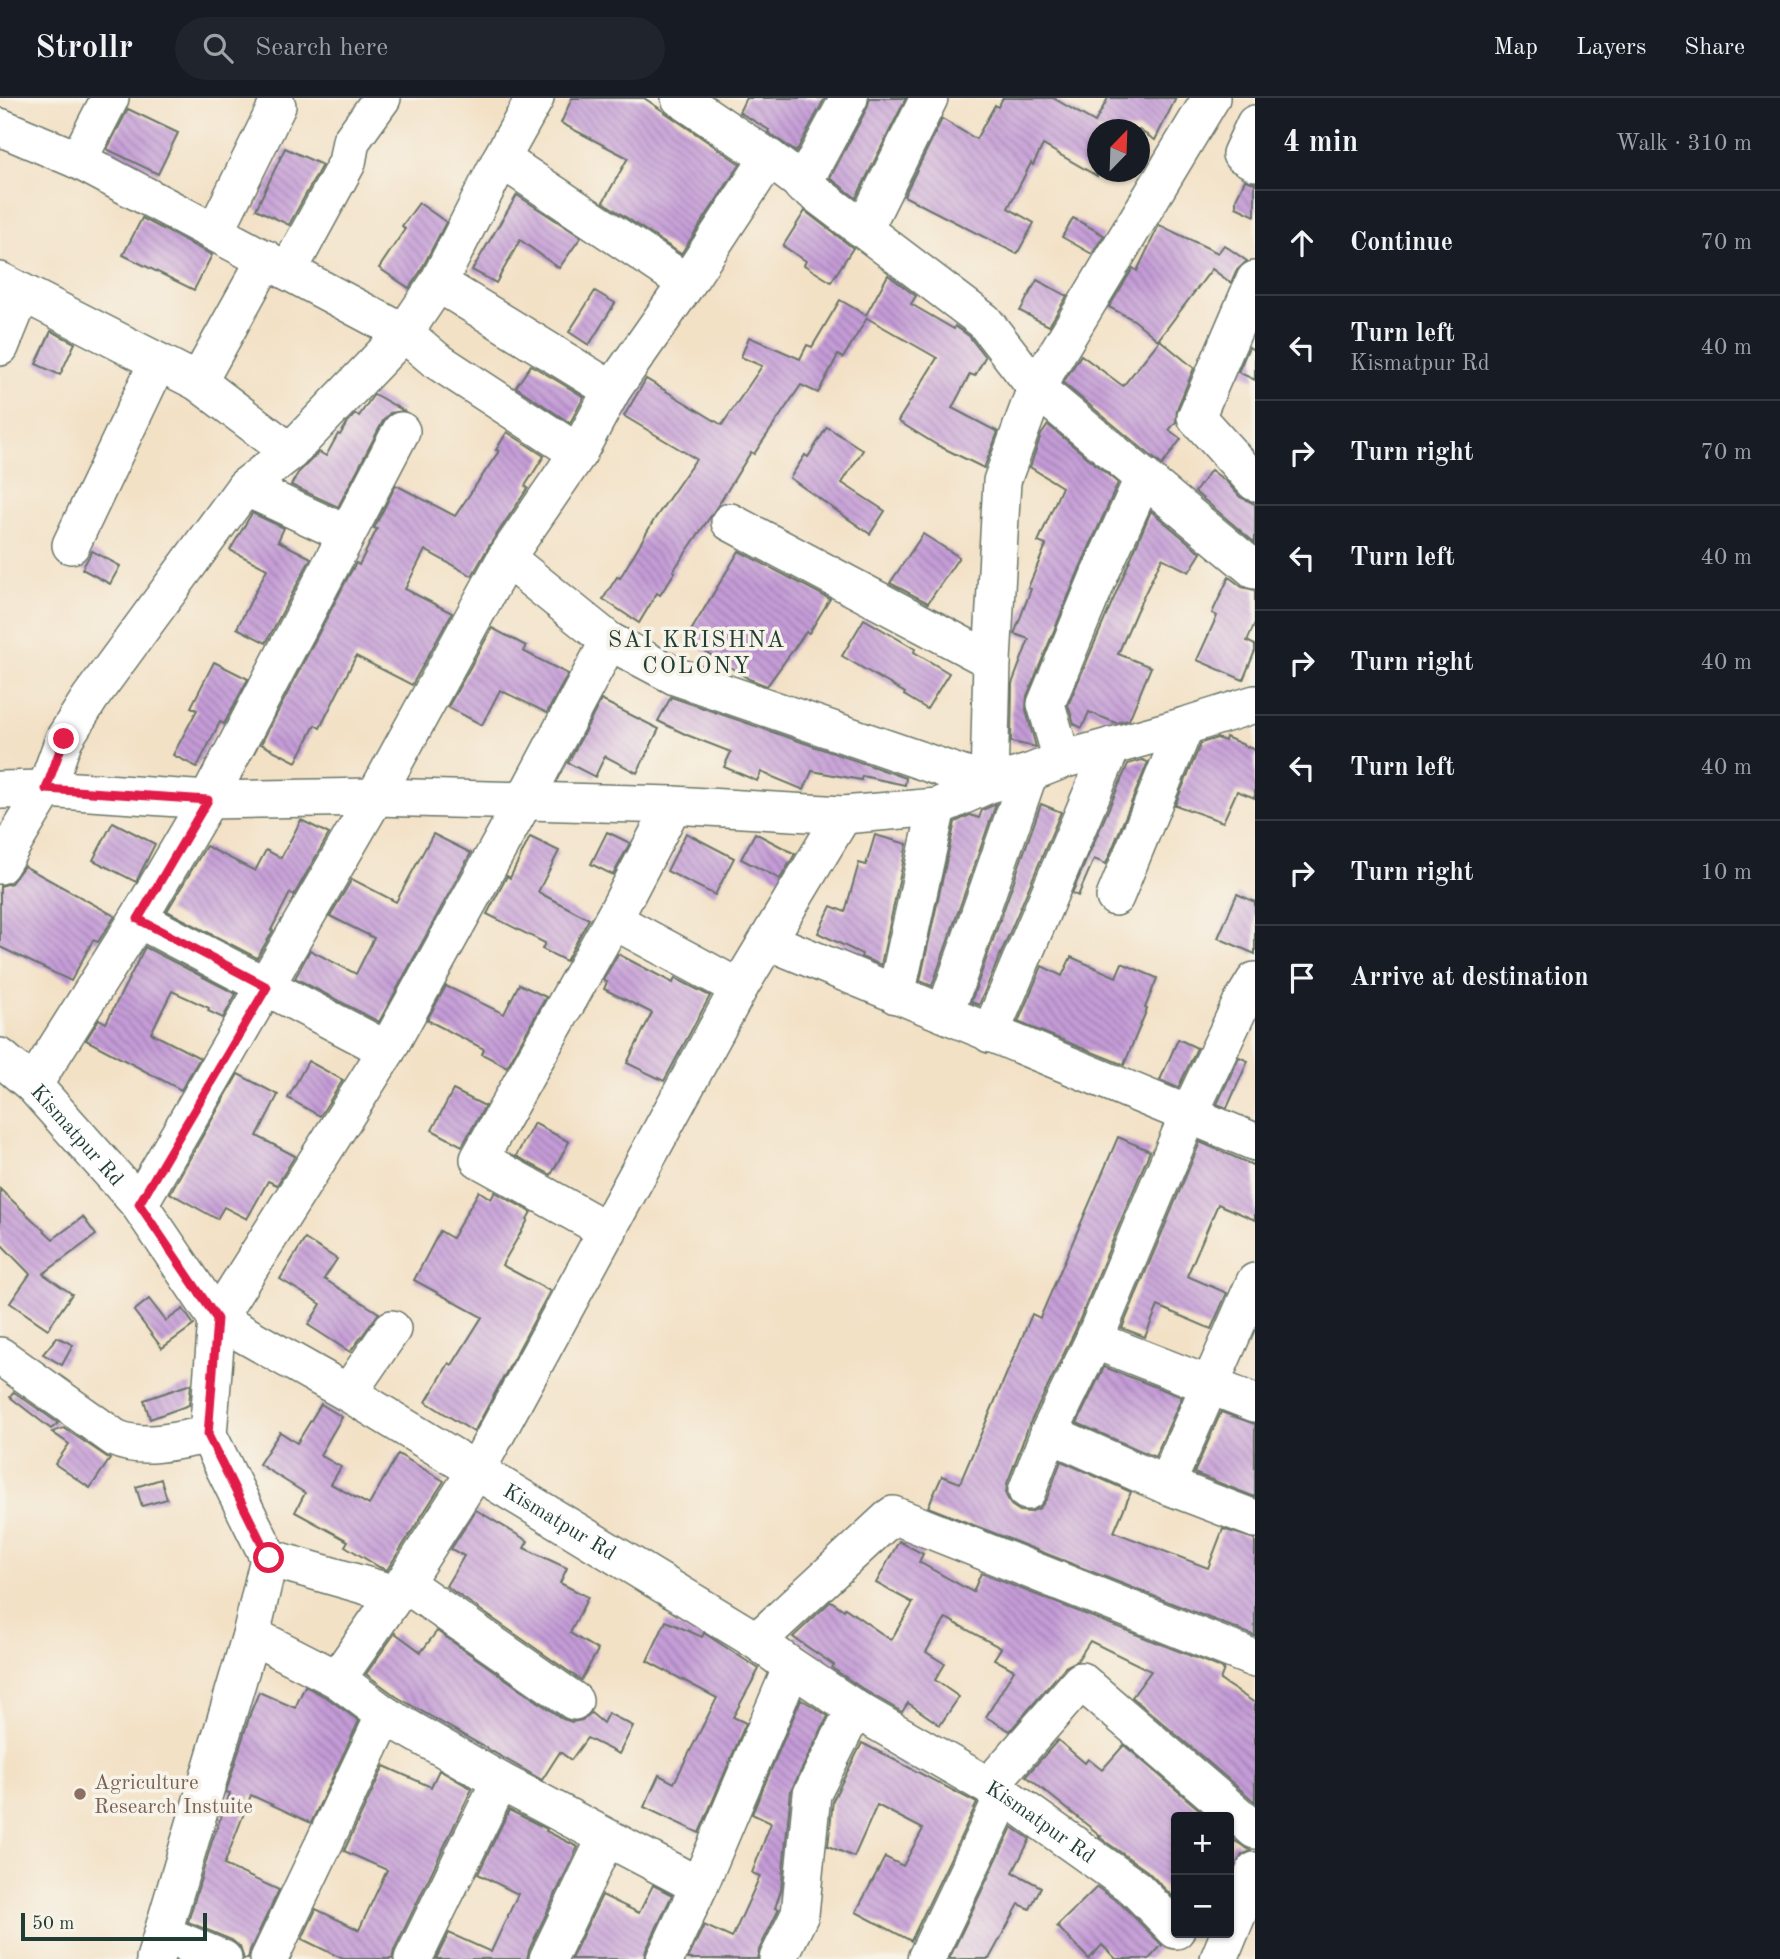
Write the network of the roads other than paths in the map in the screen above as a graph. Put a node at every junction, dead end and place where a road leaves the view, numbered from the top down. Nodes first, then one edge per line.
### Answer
1 (110, 98) edge
2 (382, 98) edge
3 (535, 98) edge
4 (680, 98) edge
5 (849, 98) edge
6 (929, 98) edge
7 (1211, 98) edge
8 (276, 106) dead end
9 (1255, 124) edge
10 (0, 127) edge
11 (769, 158) junction
12 (501, 159) junction
13 (78, 160) junction
14 (1255, 162) edge
15 (802, 185) junction
16 (864, 229) junction
17 (215, 232) junction
18 (277, 265) junction
19 (1255, 281) edge
20 (438, 283) junction
21 (687, 283) junction
22 (11, 287) edge
23 (404, 333) junction
24 (0, 346) edge
25 (158, 362) junction
26 (198, 382) junction
27 (1037, 388) junction
28 (612, 390) junction
29 (401, 431) dead end
30 (290, 452) junction
31 (578, 453) junction
32 (1144, 477) junction
33 (1255, 482) edge
34 (245, 487) junction
35 (730, 522) dead end
36 (346, 534) junction
37 (71, 545) dead end
38 (506, 558) junction
39 (1253, 565) edge
40 (609, 641) junction
41 (992, 660) junction
42 (1255, 704) edge
43 (1185, 726) junction
44 (1112, 746) junction
45 (1045, 766) junction
46 (989, 784) junction
47 (46, 789) junction
48 (0, 790) edge
49 (375, 797) junction
50 (208, 800) junction
51 (524, 801) junction
52 (673, 805) junction
53 (937, 807) junction
54 (843, 815) junction
55 (0, 865) edge
56 (1115, 897) dead end
57 (138, 919) junction
58 (613, 920) junction
59 (768, 942) junction
60 (267, 987) junction
61 (740, 988) junction
62 (896, 995) junction
63 (1250, 998) edge
64 (945, 1013) junction
65 (990, 1034) junction
66 (387, 1050) junction
67 (0, 1057) edge
68 (33, 1086) junction
69 (1188, 1116) junction
70 (1255, 1142) edge
71 (139, 1204) junction
72 (608, 1231) junction
73 (1255, 1282) edge
74 (217, 1319) junction
75 (392, 1329) dead end
76 (1094, 1340) junction
77 (0, 1356) edge
78 (1209, 1384) junction
79 (348, 1393) junction
80 (1255, 1403) edge
81 (1049, 1433) junction
82 (208, 1435) junction
83 (476, 1471) junction
84 (1166, 1485) junction
85 (1027, 1491) dead end
86 (1255, 1519) edge
87 (269, 1558) junction
88 (400, 1589) junction
89 (251, 1635) junction
90 (757, 1641) junction
91 (1255, 1660) edge
92 (792, 1667) junction
93 (337, 1679) junction
94 (573, 1702) dead end
95 (855, 1709) junction
96 (385, 1715) junction
97 (500, 1780) junction
98 (996, 1790) junction
99 (1255, 1830) edge
100 (606, 1838) junction
101 (1255, 1871) edge
102 (699, 1886) junction
103 (1171, 1924) edge
104 (1185, 1938) edge
105 (159, 1946) edge
106 (223, 1959) edge
107 (269, 1959) edge
108 (413, 1959) edge
109 (548, 1959) edge
110 (665, 1959) edge
111 (778, 1959) edge
112 (926, 1959) edge
113 (1205, 1959) edge
114 (1219, 1959) edge

1 - 13 street
2 - 18 street
3 - 12 street
4 - 11 street
5 - 15 street
6 - 16 street
7 - 27 street
8 - 17 street
9 - 14 street
10 - 13 street
11 - 15 street
11 - 21 street
12 - 20 street
12 - 21 street
13 - 17 street
15 - 16 street
16 - 27 street
17 - 18 street
18 - 23 street
18 - 26 street
19 - 33 street
20 - 23 street
20 - 28 street
21 - 28 street
22 - 24 street
22 - 25 street
23 - 30 street
23 - 31 street
25 - 26 street
25 - 37 street
26 - 30 street
27 - 32 street
27 - 41 street
28 - 31 street
29 - 36 street
30 - 34 street
31 - 38 street
32 - 39 street
32 - 45 street
34 - 36 street
34 - 47 street
35 - 41 street
36 - 50 street
38 - 40 street
38 - 49 street
40 - 46 street
40 - 51 street
41 - 46 street
42 - 43 street
43 - 44 street
43 - 56 street
44 - 45 street
44 - 65 street
45 - 46 street
45 - 64 street
46 - 53 street
47 - 48 street
47 - 50 street
47 - 55 street
49 - 50 street
49 - 51 street
49 - 60 street
50 - 57 street
51 - 52 street
51 - 66 street
52 - 54 street
52 - 58 street
53 - 54 street
53 - 62 street
54 - 59 street
57 - 60 street
57 - 68 street
58 - 61 street
58 - 72 street
59 - 61 street
59 - 62 street
60 - 66 street
60 - 71 street
61 - 72 street
62 - 64 street
63 - 69 street
64 - 65 street
65 - 69 street
66 - 74 street
67 - 68 street, Kismatpur Rd
68 - 71 street, Kismatpur Rd
69 - 70 street
69 - 76 street
71 - 74 street, Kismatpur Rd
72 - 83 street
73 - 78 street
74 - 79 street, Kismatpur Rd
74 - 82 street
75 - 79 street
76 - 78 street
76 - 81 street
77 - 82 street
78 - 80 street
78 - 84 street
79 - 83 street, Kismatpur Rd
81 - 84 street
81 - 85 street
82 - 87 street
83 - 88 street
83 - 90 street, Kismatpur Rd
84 - 86 street
87 - 88 street
87 - 89 street
88 - 93 street
88 - 94 street
89 - 93 street
89 - 105 street
90 - 91 street
90 - 92 street, Kismatpur Rd
92 - 95 street, Kismatpur Rd
92 - 102 street
93 - 96 street
95 - 98 street, Kismatpur Rd
95 - 111 street
96 - 97 street
96 - 107 street
97 - 100 street
97 - 108 street
98 - 99 street
98 - 103 street, Kismatpur Rd
98 - 112 street
100 - 102 street
100 - 109 street
101 - 114 street
102 - 110 street
104 - 113 street, Kismatpur Rd
105 - 106 street

